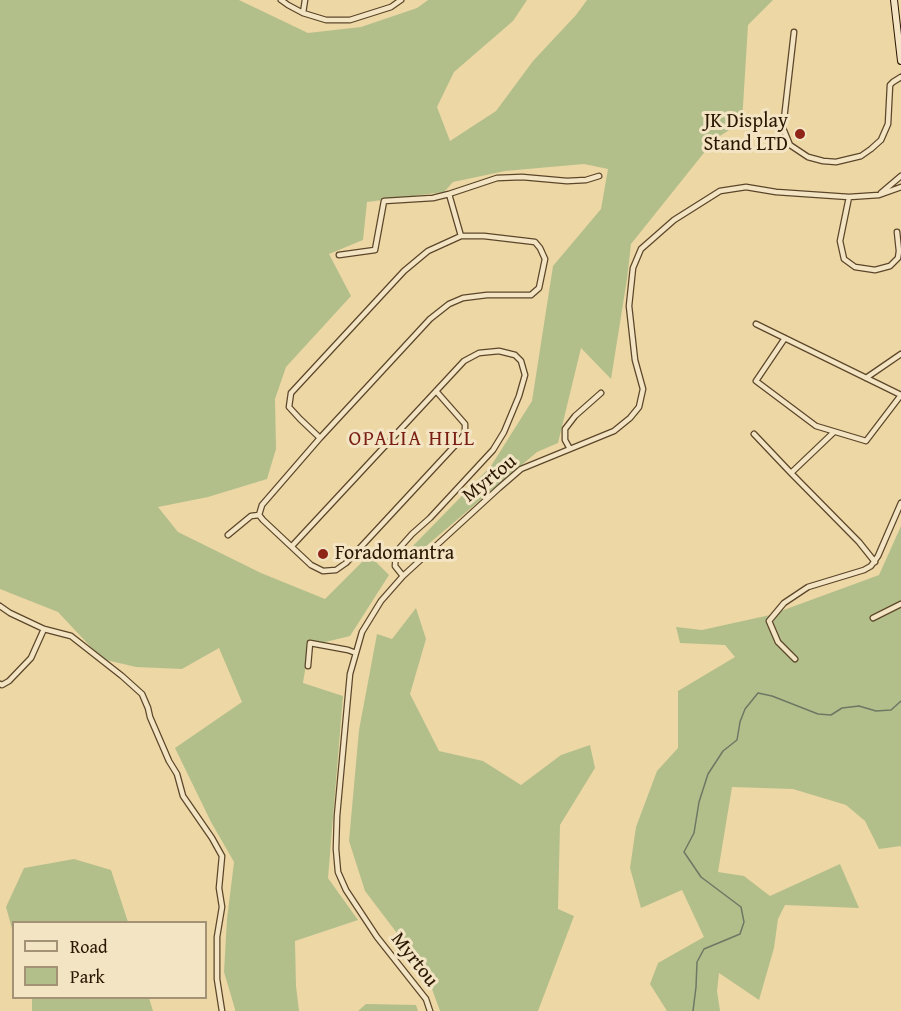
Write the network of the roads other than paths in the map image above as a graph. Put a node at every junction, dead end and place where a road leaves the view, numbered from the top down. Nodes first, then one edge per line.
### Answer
1 (281, 0) edge
2 (305, 0) edge
3 (401, 0) edge
4 (894, 0) edge
5 (303, 13) junction
6 (794, 32) dead end
7 (900, 50) edge
8 (901, 61) edge
9 (901, 77) edge
10 (599, 176) dead end
11 (901, 176) edge
12 (901, 187) edge
13 (449, 194) junction
14 (879, 195) junction
15 (849, 198) junction
16 (897, 232) dead end
17 (461, 236) junction
18 (339, 255) dead end
19 (756, 324) dead end
20 (785, 338) junction
21 (901, 354) edge
22 (866, 378) junction
23 (436, 391) junction
24 (601, 393) dead end
25 (901, 395) edge
26 (834, 432) junction
27 (754, 434) dead end
28 (320, 438) junction
29 (570, 449) junction
30 (791, 473) junction
31 (901, 503) edge
32 (259, 515) junction
33 (228, 535) dead end
34 (292, 546) junction
35 (875, 562) junction
36 (403, 576) junction
37 (901, 604) edge
38 (0, 606) edge
39 (873, 618) dead end
40 (44, 629) junction
41 (356, 653) junction
42 (795, 659) dead end
43 (308, 666) dead end
44 (0, 684) edge
45 (222, 1011) edge
46 (430, 1011) edge

1 - 5 street
2 - 5 street
3 - 5 street
4 - 7 street
6 - 9 street
7 - 8 street
10 - 13 street
11 - 14 street
12 - 14 street, Myrtou
13 - 17 street
13 - 18 street
14 - 15 street, Myrtou
15 - 16 street
15 - 29 street, Myrtou
17 - 28 street
17 - 28 street
19 - 20 street
20 - 22 street
20 - 26 street
21 - 22 street
22 - 25 street
23 - 34 street
23 - 34 street
23 - 36 street
24 - 29 street
25 - 26 street
26 - 30 street
27 - 30 street
28 - 32 street
29 - 36 street, Myrtou
30 - 35 street
31 - 35 street
32 - 33 street
32 - 34 street
35 - 42 street
36 - 41 street, Myrtou
37 - 39 street
38 - 40 street
40 - 44 street
40 - 45 street
41 - 43 street
41 - 46 street, Myrtou

